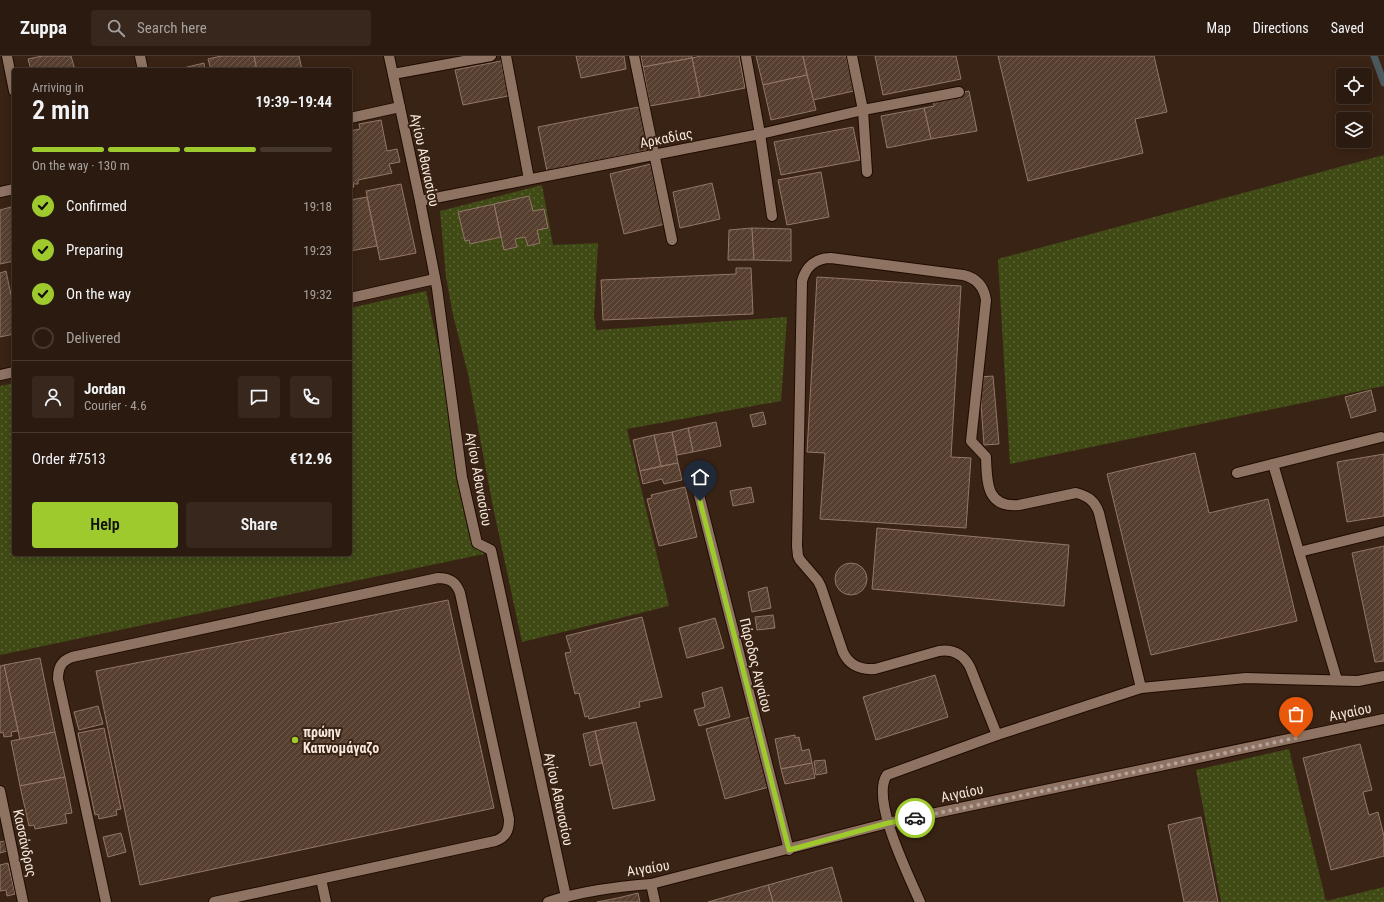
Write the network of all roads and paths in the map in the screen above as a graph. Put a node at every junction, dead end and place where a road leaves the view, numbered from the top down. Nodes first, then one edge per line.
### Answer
1 (7, 56) edge
2 (140, 56) edge
3 (389, 56) edge
4 (491, 56) edge
5 (506, 56) edge
6 (634, 56) edge
7 (746, 56) edge
8 (852, 56) edge
9 (143, 68) edge
10 (393, 74) junction
11 (12, 81) edge
12 (959, 92) dead end
13 (400, 107) junction
14 (863, 110) junction
15 (352, 118) edge
16 (760, 134) junction
17 (654, 155) junction
18 (867, 172) dead end
19 (529, 179) junction
20 (12, 189) edge
21 (0, 192) edge
22 (420, 201) junction
23 (772, 216) dead end
24 (672, 240) dead end
25 (435, 279) junction
26 (352, 298) edge
27 (12, 372) edge
28 (0, 375) edge
29 (1381, 437) dead end
30 (1273, 464) junction
31 (1237, 473) dead end
32 (697, 487) dead end
33 (1384, 531) edge
34 (1299, 552) junction
35 (1384, 676) edge
36 (1337, 680) junction
37 (1141, 688) junction
38 (1384, 719) edge
39 (998, 735) junction
40 (0, 790) edge
41 (888, 823) junction
42 (789, 850) junction
43 (321, 879) junction
44 (651, 884) junction
45 (566, 897) junction
46 (23, 902) edge
47 (106, 902) edge
48 (214, 902) edge
49 (326, 902) edge
50 (548, 902) edge
51 (655, 902) edge
52 (920, 902) edge

1 - 11 street
2 - 9 street
3 - 10 street, Αγίου Αθανασίου
4 - 10 street
5 - 19 street
6 - 17 street
7 - 16 street
8 - 14 street
10 - 13 street, Αγίου Αθανασίου
12 - 14 street, Αρκαδίας
13 - 15 street
13 - 22 street, Αγίου Αθανασίου
14 - 16 street, Αρκαδίας
14 - 18 street
16 - 17 street, Αρκαδίας
16 - 23 street
17 - 19 street, Αρκαδίας
17 - 24 street
19 - 22 street, Αρκαδίας
20 - 21 street
22 - 25 street, Αγίου Αθανασίου
25 - 26 street
25 - 45 street, Αγίου Αθανασίου
27 - 28 street
29 - 30 street
30 - 31 street
30 - 34 street
32 - 42 street, Πάροδος Αιγαίου
33 - 34 street
34 - 36 street
35 - 36 street
36 - 37 street
37 - 39 street
37 - 39 street
38 - 41 street, Αιγαίου
39 - 41 street
40 - 46 street, Κασσάνδρας
41 - 42 street, Αιγαίου
41 - 52 street
42 - 44 street, Αιγαίου
43 - 47 street
43 - 48 street
43 - 49 street
44 - 45 street, Αιγαίου
44 - 51 street
45 - 50 street, Αιγαίου

